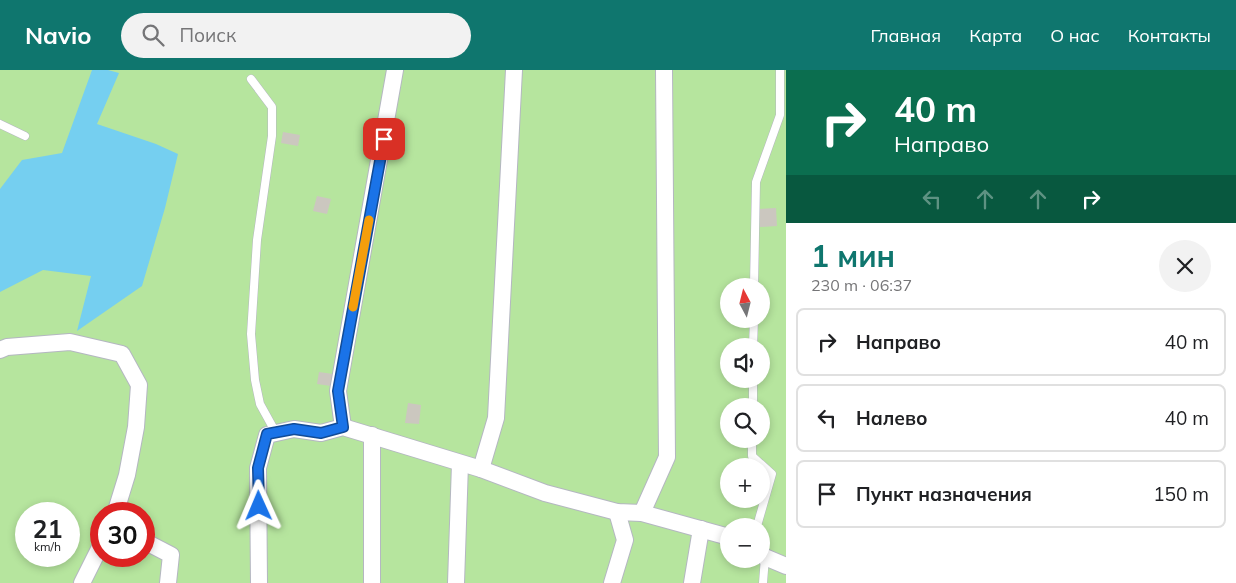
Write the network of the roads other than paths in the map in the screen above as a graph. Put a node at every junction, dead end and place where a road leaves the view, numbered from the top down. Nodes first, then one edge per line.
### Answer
1 (395, 70) edge
2 (514, 70) edge
3 (664, 70) edge
4 (780, 70) edge
5 (251, 78) dead end
6 (0, 124) edge
7 (25, 136) dead end
8 (754, 278) edge
9 (0, 350) edge
10 (343, 427) junction
11 (276, 433) junction
12 (372, 435) junction
13 (752, 448) edge
14 (460, 464) junction
15 (481, 469) junction
16 (119, 502) edge
17 (617, 512) junction
18 (642, 513) junction
19 (759, 518) edge
20 (701, 528) junction
21 (720, 534) edge
22 (155, 547) edge
23 (770, 558) edge
24 (786, 566) edge
25 (90, 567) edge
26 (763, 568) edge
27 (82, 583) edge
28 (168, 583) edge
29 (260, 583) edge
30 (372, 583) edge
31 (456, 583) edge
32 (612, 583) edge
33 (692, 583) edge
34 (763, 583) edge

1 - 10 street
2 - 15 street
3 - 18 street
4 - 8 lane
5 - 11 lane
6 - 7 lane
9 - 16 street
10 - 11 street
10 - 12 street
11 - 29 street
12 - 14 street
12 - 30 street
13 - 19 lane
14 - 15 street
14 - 31 street
15 - 17 street
17 - 18 street
17 - 32 street
18 - 20 street
20 - 21 street
20 - 33 street
22 - 28 street
23 - 24 street
25 - 27 street
26 - 34 lane

